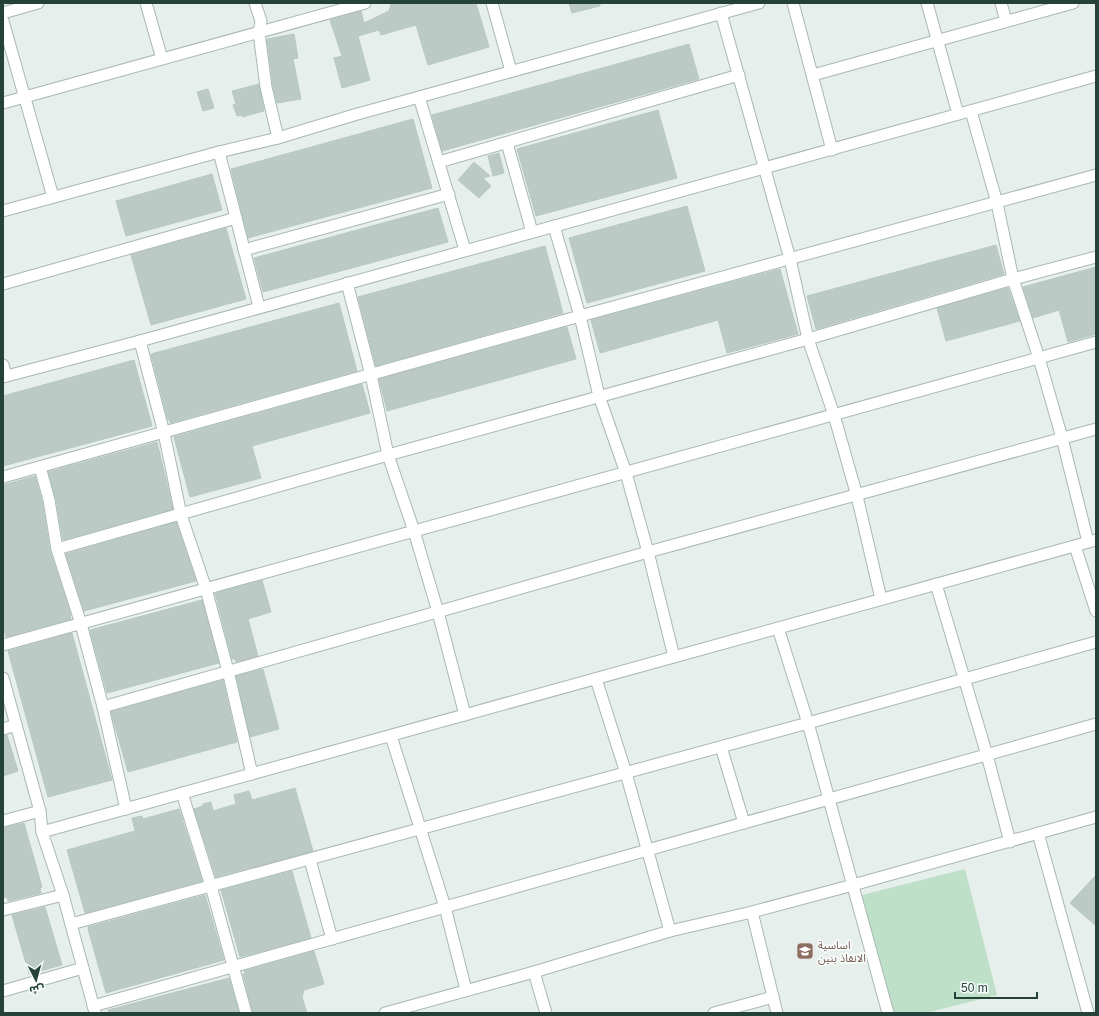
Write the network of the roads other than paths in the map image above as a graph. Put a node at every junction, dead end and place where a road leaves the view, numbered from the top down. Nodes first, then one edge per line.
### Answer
1 (38, 3) edge
2 (146, 3) edge
3 (255, 3) edge
4 (365, 3) edge
5 (492, 3) edge
6 (759, 3) edge
7 (793, 3) edge
8 (927, 3) edge
9 (1001, 3) edge
10 (1073, 3) edge
11 (744, 5) edge
12 (3, 13) edge
13 (721, 13) junction
14 (3, 21) edge
15 (1006, 22) junction
16 (259, 33) junction
17 (938, 40) junction
18 (162, 59) junction
19 (511, 71) junction
20 (739, 75) junction
21 (812, 75) junction
22 (1096, 76) edge
23 (24, 97) junction
24 (419, 97) junction
25 (3, 102) edge
26 (971, 110) junction
27 (958, 114) junction
28 (278, 138) junction
29 (507, 143) junction
30 (832, 150) junction
31 (219, 152) junction
32 (439, 162) junction
33 (764, 168) junction
34 (1096, 175) edge
35 (448, 194) junction
36 (53, 198) junction
37 (997, 203) junction
38 (3, 211) edge
39 (236, 218) junction
40 (554, 226) junction
41 (532, 232) junction
42 (244, 250) junction
43 (465, 250) junction
44 (1096, 257) edge
45 (790, 259) junction
46 (1012, 279) junction
47 (347, 283) junction
48 (3, 284) edge
49 (259, 308) junction
50 (580, 316) junction
51 (808, 339) junction
52 (140, 341) junction
53 (1096, 342) edge
54 (1039, 358) junction
55 (3, 365) edge
56 (371, 375) junction
57 (5, 377) edge
58 (599, 396) junction
59 (834, 415) junction
60 (1096, 429) edge
61 (164, 433) junction
62 (1062, 438) junction
63 (388, 455) junction
64 (40, 467) junction
65 (626, 473) junction
66 (3, 477) edge
67 (857, 496) junction
68 (181, 515) junction
69 (414, 531) junction
70 (1092, 541) edge
71 (1075, 546) junction
72 (57, 549) junction
73 (648, 552) junction
74 (936, 584) junction
75 (206, 589) junction
76 (881, 600) junction
77 (1096, 610) edge
78 (438, 612) junction
79 (81, 624) junction
80 (778, 628) junction
81 (1096, 642) edge
82 (3, 646) edge
83 (674, 657) junction
84 (228, 671) junction
85 (3, 678) edge
86 (596, 679) junction
87 (965, 679) junction
88 (103, 707) junction
89 (465, 715) junction
90 (808, 723) junction
91 (1096, 724) edge
92 (16, 725) junction
93 (3, 729) edge
94 (391, 736) junction
95 (721, 747) junction
96 (987, 755) junction
97 (626, 773) junction
98 (252, 774) junction
99 (182, 793) junction
100 (829, 799) junction
101 (126, 809) junction
102 (40, 811) junction
103 (1096, 818) edge
104 (3, 820) edge
105 (744, 823) junction
106 (419, 828) junction
107 (42, 832) junction
108 (1038, 833) junction
109 (1010, 842) junction
110 (648, 850) junction
111 (310, 860) junction
112 (853, 885) junction
113 (211, 886) junction
114 (63, 895) junction
115 (445, 907) junction
116 (3, 910) edge
117 (752, 912) junction
118 (71, 924) junction
119 (670, 931) junction
120 (332, 939) junction
121 (233, 967) junction
122 (83, 968) junction
123 (534, 972) junction
124 (466, 990) junction
125 (3, 991) edge
126 (773, 997) junction
127 (94, 1010) edge
128 (246, 1013) edge
129 (385, 1013) edge
130 (546, 1013) edge
131 (714, 1013) edge
132 (777, 1013) edge
133 (888, 1013) edge
134 (1088, 1013) edge

1 - 12 street
2 - 18 street
3 - 16 street
4 - 16 street
5 - 19 street
6 - 11 street
7 - 21 street
8 - 17 street
9 - 15 street
10 - 15 street
11 - 13 street
13 - 19 street
13 - 20 street
14 - 23 street
15 - 17 street
16 - 18 street
16 - 28 street
17 - 21 street
17 - 27 street
18 - 23 street
19 - 24 street
20 - 29 street
20 - 33 street
21 - 30 street
22 - 26 street
23 - 25 street
23 - 36 street
24 - 28 street
24 - 32 street
26 - 27 street
26 - 37 street
27 - 30 street
28 - 31 street
29 - 32 street
29 - 41 street
30 - 33 street
31 - 36 street
31 - 39 street
32 - 35 street
33 - 40 street
33 - 45 street
34 - 37 street
35 - 42 street
35 - 43 street
36 - 38 street
37 - 45 street
37 - 46 street
39 - 42 street
39 - 48 street
40 - 41 street
40 - 50 street
41 - 43 street
42 - 49 street
43 - 47 street
44 - 46 street
45 - 50 street
45 - 51 street
46 - 51 street
46 - 54 street
47 - 49 street
47 - 56 street
49 - 52 street
50 - 56 street
50 - 58 street
51 - 58 street
51 - 59 street
52 - 57 street
52 - 61 street
53 - 54 street
54 - 59 street
54 - 62 street
55 - 57 street
56 - 61 street
56 - 63 street
58 - 63 street
58 - 65 street
59 - 65 street
59 - 67 street
60 - 62 street
61 - 64 street
61 - 68 street
62 - 67 street
62 - 70 street
63 - 68 street
63 - 69 street
64 - 66 street
64 - 72 street
65 - 69 street
65 - 73 street
67 - 73 street
67 - 76 street
68 - 72 street
68 - 75 street
69 - 75 street
69 - 78 street
70 - 71 street
71 - 74 street
71 - 77 street
72 - 79 street
73 - 78 street
73 - 83 street
74 - 76 street
74 - 87 street
75 - 79 street
75 - 84 street
76 - 80 street
78 - 84 street
78 - 89 street
79 - 82 street
79 - 88 street
80 - 83 street
80 - 90 street
81 - 87 street
83 - 86 street
84 - 88 street
84 - 98 street
85 - 92 street
86 - 89 street
86 - 97 street
87 - 90 street
87 - 96 street
88 - 101 street
89 - 94 street
90 - 95 street
90 - 100 street
91 - 96 street
92 - 93 street
92 - 102 street
94 - 98 street
94 - 106 street
95 - 97 street
95 - 105 street
96 - 100 street
96 - 109 street
97 - 106 street
97 - 110 street
98 - 99 street
99 - 101 street
99 - 113 street
100 - 105 street
100 - 112 street
101 - 107 street
102 - 104 street
102 - 107 street
103 - 108 street
105 - 110 street
106 - 111 street
106 - 115 street
107 - 114 street
108 - 109 street
108 - 134 street
109 - 112 street
110 - 115 street
110 - 119 street
111 - 113 street
111 - 120 street
112 - 117 street
112 - 133 street
113 - 118 street
113 - 121 street
114 - 116 street
114 - 118 street
115 - 120 street
115 - 124 street
117 - 119 street
117 - 126 street
118 - 122 street
119 - 123 street
120 - 121 street
121 - 127 street
121 - 128 street
122 - 125 street
122 - 127 street
123 - 124 street
123 - 130 street
124 - 129 street
126 - 131 street
126 - 132 street

